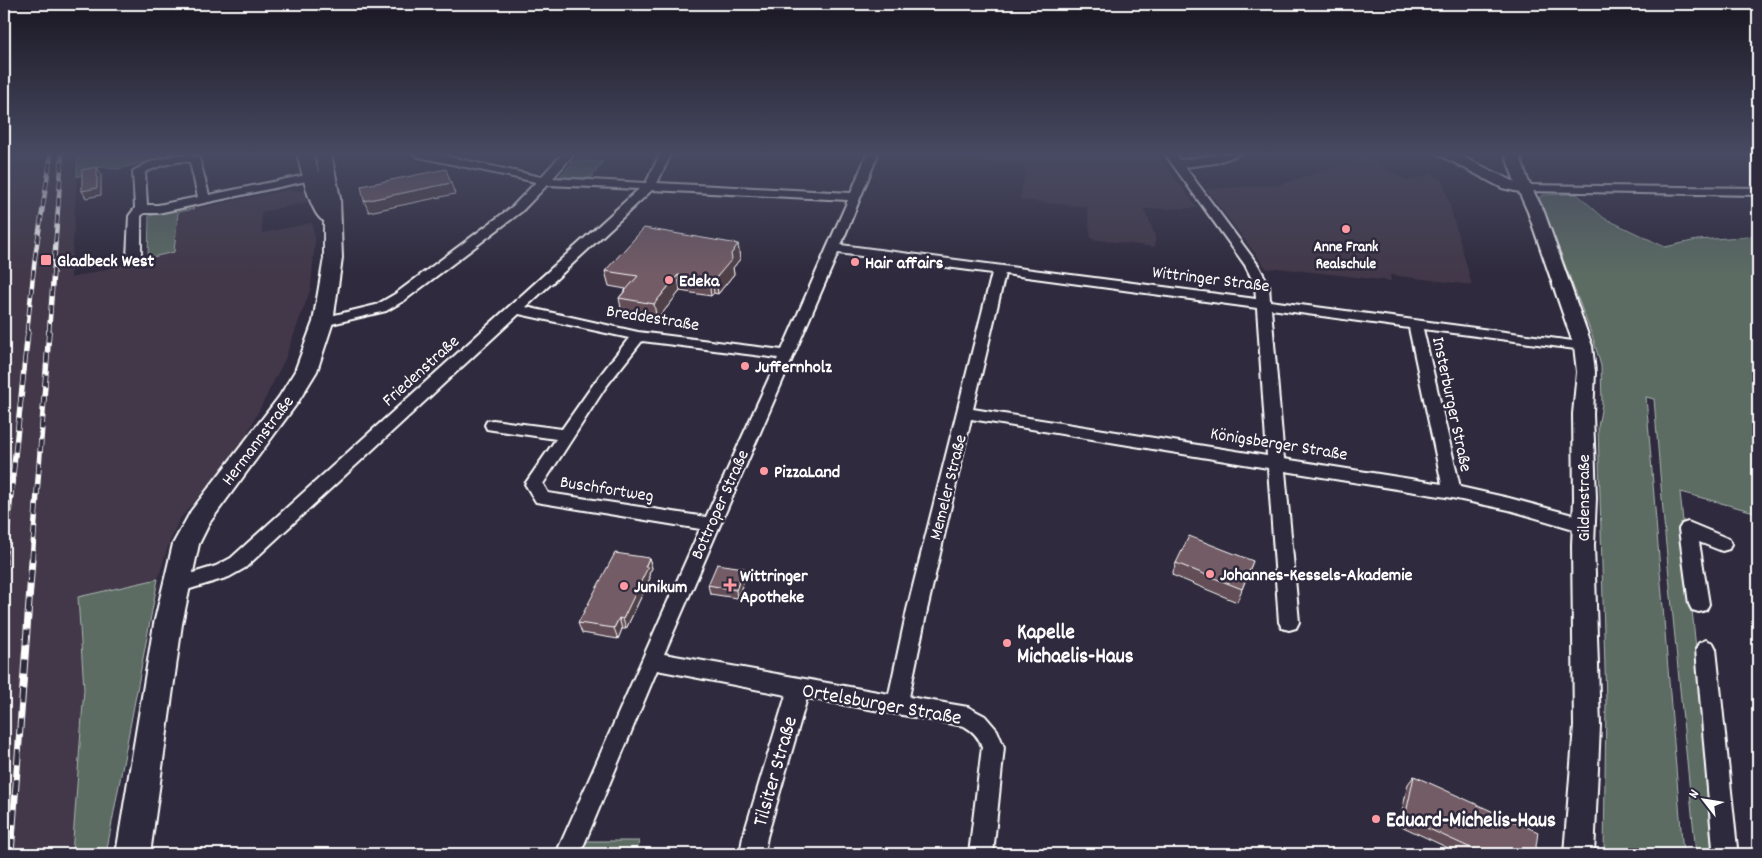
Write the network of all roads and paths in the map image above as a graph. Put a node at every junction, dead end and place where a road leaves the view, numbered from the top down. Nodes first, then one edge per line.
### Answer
1 (140, 194) edge
2 (203, 194) edge
3 (229, 194) edge
4 (316, 194) edge
5 (331, 194) edge
6 (532, 194) edge
7 (641, 194) edge
8 (799, 194) edge
9 (855, 194) edge
10 (1199, 194) edge
11 (1527, 194) edge
12 (854, 197) junction
13 (204, 199) junction
14 (141, 209) junction
15 (332, 225) junction
16 (833, 248) junction
17 (134, 258) dead end
18 (999, 270) junction
19 (1265, 304) junction
20 (516, 309) junction
21 (322, 322) junction
22 (1416, 324) junction
23 (638, 336) junction
24 (1583, 346) junction
25 (786, 354) junction
26 (965, 413) junction
27 (493, 425) dead end
28 (567, 435) junction
29 (1277, 464) junction
30 (1452, 492) junction
31 (710, 524) junction
32 (1584, 525) junction
33 (1722, 544) dead end
34 (177, 584) junction
35 (1699, 604) dead end
36 (1289, 622) dead end
37 (1706, 649) dead end
38 (651, 660) junction
39 (799, 688) junction
40 (896, 705) junction
41 (1725, 848) dead end
42 (133, 854) edge
43 (568, 854) edge
44 (752, 854) edge
45 (981, 854) edge
46 (1579, 854) edge

1 - 14 street
2 - 13 street
3 - 13 street
4 - 15 main road
5 - 15 main road, Hermannstraße
6 - 21 street
7 - 20 street, Friedenstraße
8 - 12 street
9 - 12 street, Bottroper Straße
10 - 19 street
11 - 24 street, Gildenstraße
12 - 16 street, Bottroper Straße
13 - 14 street
14 - 17 street
15 - 21 main road, Hermannstraße
16 - 18 street, Wittringer Straße
16 - 25 street, Bottroper Straße
18 - 19 street, Wittringer Straße
18 - 26 street, Memeler Straße
19 - 22 street, Wittringer Straße
19 - 29 street
20 - 23 street, Breddestraße
20 - 34 street, Friedenstraße
21 - 34 main road, Hermannstraße
22 - 24 street, Wittringer Straße
22 - 30 street, Insterburger Straße
23 - 25 street, Breddestraße
23 - 28 street, Buschfortweg
24 - 32 street, Gildenstraße
25 - 31 street, Bottroper Straße
26 - 29 street, Königsberger Straße
26 - 40 street, Memeler Straße
27 - 28 street
28 - 31 street, Buschfortweg
29 - 30 street, Königsberger Straße
29 - 36 street
30 - 32 street, Königsberger Straße
31 - 38 street, Bottroper Straße
32 - 46 street, Gildenstraße
33 - 35 street
34 - 42 main road, Hermannstraße
37 - 41 street
38 - 39 street, Ortelsburger Straße
38 - 43 street, Bottroper Straße
39 - 40 street, Ortelsburger Straße
39 - 44 street, Tilsiter Straße
40 - 45 street, Ortelsburger Straße

